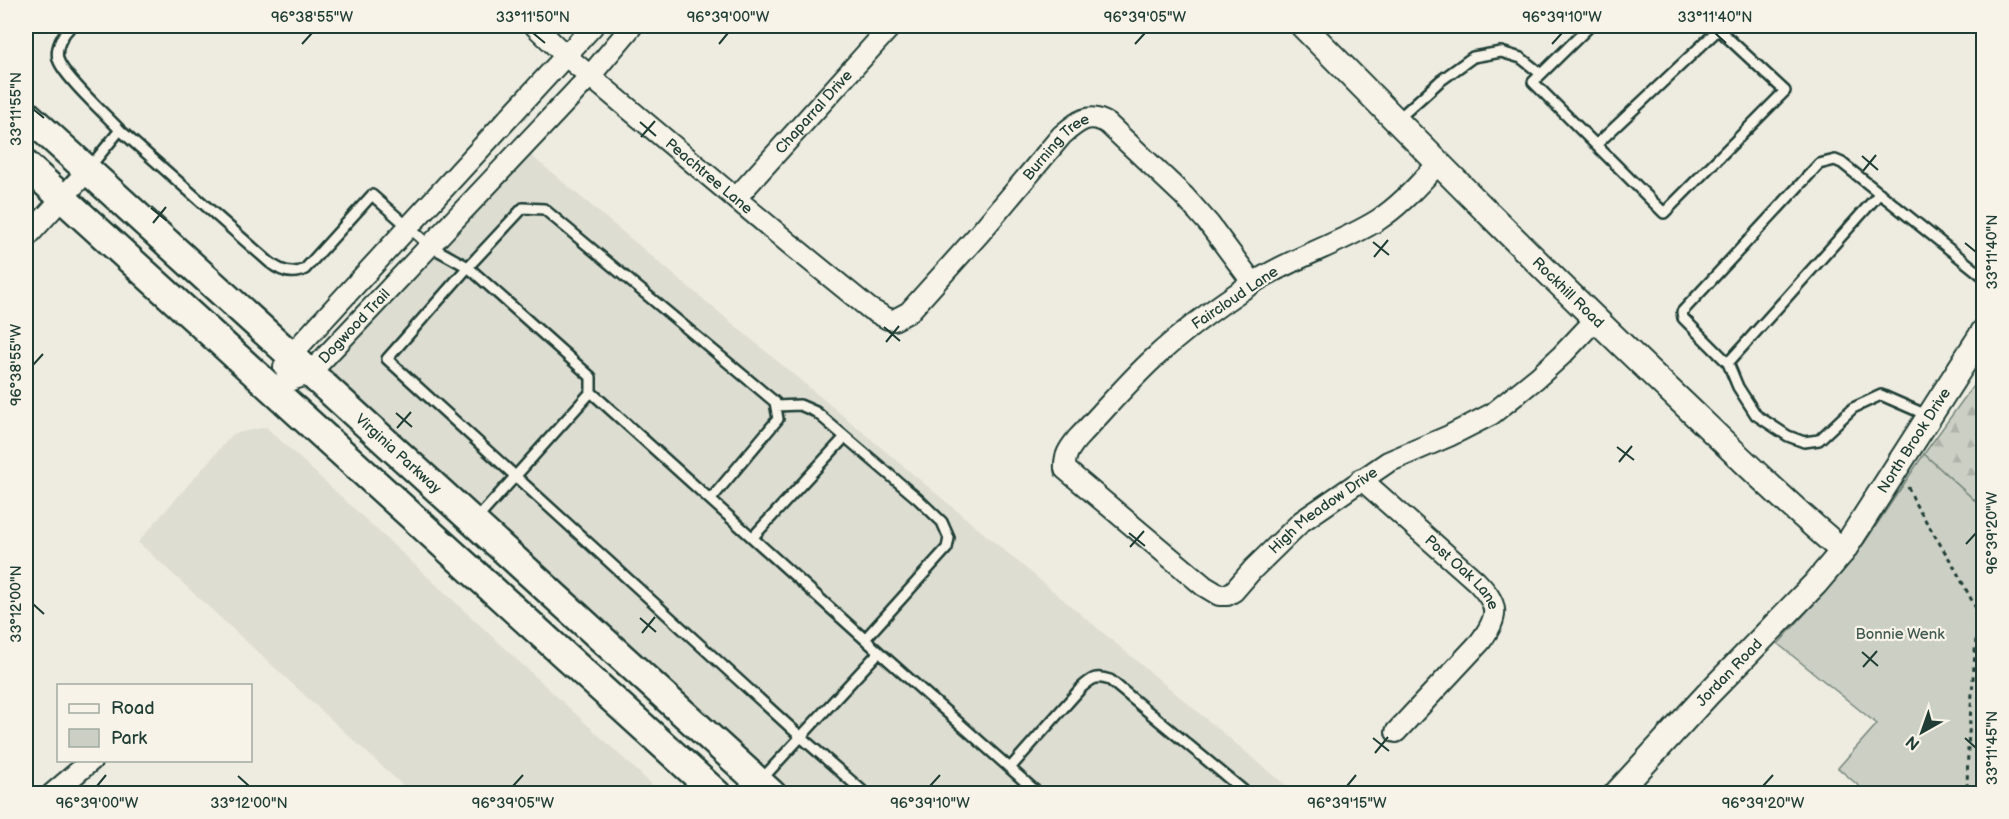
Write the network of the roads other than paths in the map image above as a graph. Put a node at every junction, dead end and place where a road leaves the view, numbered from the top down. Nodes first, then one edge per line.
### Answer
1 (71, 26) edge
2 (535, 26) edge
3 (593, 26) edge
4 (632, 26) edge
5 (891, 26) edge
6 (1303, 26) edge
7 (1590, 26) edge
8 (1717, 27) edge
9 (566, 56) junction
10 (1541, 74) junction
11 (590, 76) junction
12 (26, 114) edge
13 (1396, 121) junction
14 (120, 130) junction
15 (1596, 145) junction
16 (1438, 164) junction
17 (26, 165) edge
18 (88, 170) junction
19 (1880, 193) junction
20 (62, 198) junction
21 (736, 198) junction
22 (408, 228) junction
23 (26, 238) edge
24 (430, 246) junction
25 (468, 267) junction
26 (1983, 277) edge
27 (1253, 282) junction
28 (888, 320) joint
29 (1595, 320) junction
30 (1983, 331) edge
31 (1728, 363) junction
32 (300, 364) junction
33 (272, 387) junction
34 (591, 392) junction
35 (776, 406) junction
36 (1929, 416) junction
37 (845, 437) junction
38 (1065, 469) joint
39 (516, 476) junction
40 (1361, 479) junction
41 (711, 499) junction
42 (474, 522) junction
43 (753, 537) junction
44 (1843, 551) junction
45 (865, 639) junction
46 (879, 652) junction
47 (1396, 732) dead end
48 (801, 737) junction
49 (90, 762) edge
50 (1010, 768) junction
51 (760, 790) edge
52 (1244, 793) edge
53 (52, 794) edge
54 (717, 794) edge
55 (866, 794) edge
56 (1039, 794) edge
57 (1616, 794) edge

1 - 14 lane
2 - 9 street, Peachtree Lane
3 - 9 street, Dogwood Trail
4 - 11 street, Dogwood Trail
5 - 21 street, Chaparral Drive
6 - 13 street, Rockhill Road
7 - 10 lane
8 - 15 lane
8 - 15 lane
9 - 11 street, Peachtree Lane
9 - 22 street, Dogwood Trail
10 - 13 lane
10 - 15 lane
11 - 21 street, Peachtree Lane
11 - 24 street, Dogwood Trail
12 - 18 main road, Virginia Parkway
13 - 16 street, Rockhill Road
14 - 18 lane
14 - 22 lane
16 - 27 street, Faircloud Lane
16 - 29 street, Rockhill Road
17 - 20 main road
18 - 20 street
18 - 32 main road, Virginia Parkway
19 - 26 lane
19 - 31 lane
19 - 31 lane
20 - 23 street
20 - 33 main road
21 - 28 street, Peachtree Lane
22 - 24 lane
22 - 32 street, Dogwood Trail
24 - 25 lane
24 - 32 street, Dogwood Trail
25 - 34 lane
25 - 35 lane
25 - 39 lane
27 - 28 street, Burning Tree
27 - 38 street, Faircloud Lane
29 - 40 street, High Meadow Drive
29 - 44 street, Rockhill Road
30 - 36 street, North Brook Drive
31 - 36 lane
32 - 33 street, Dogwood Trail
32 - 42 main road, Virginia Parkway
33 - 54 main road
34 - 39 lane
34 - 41 lane
35 - 37 lane
35 - 41 lane
36 - 44 street, North Brook Drive
37 - 43 lane
37 - 45 lane
38 - 40 street, High Meadow Drive
39 - 42 lane
39 - 48 lane
40 - 47 street, Post Oak Lane
41 - 43 lane
42 - 51 main road, Virginia Parkway
43 - 45 lane
44 - 57 street, Jordan Road
45 - 46 lane
46 - 48 lane
46 - 50 lane
48 - 51 lane
48 - 55 lane
49 - 53 street
50 - 52 lane
50 - 56 lane

